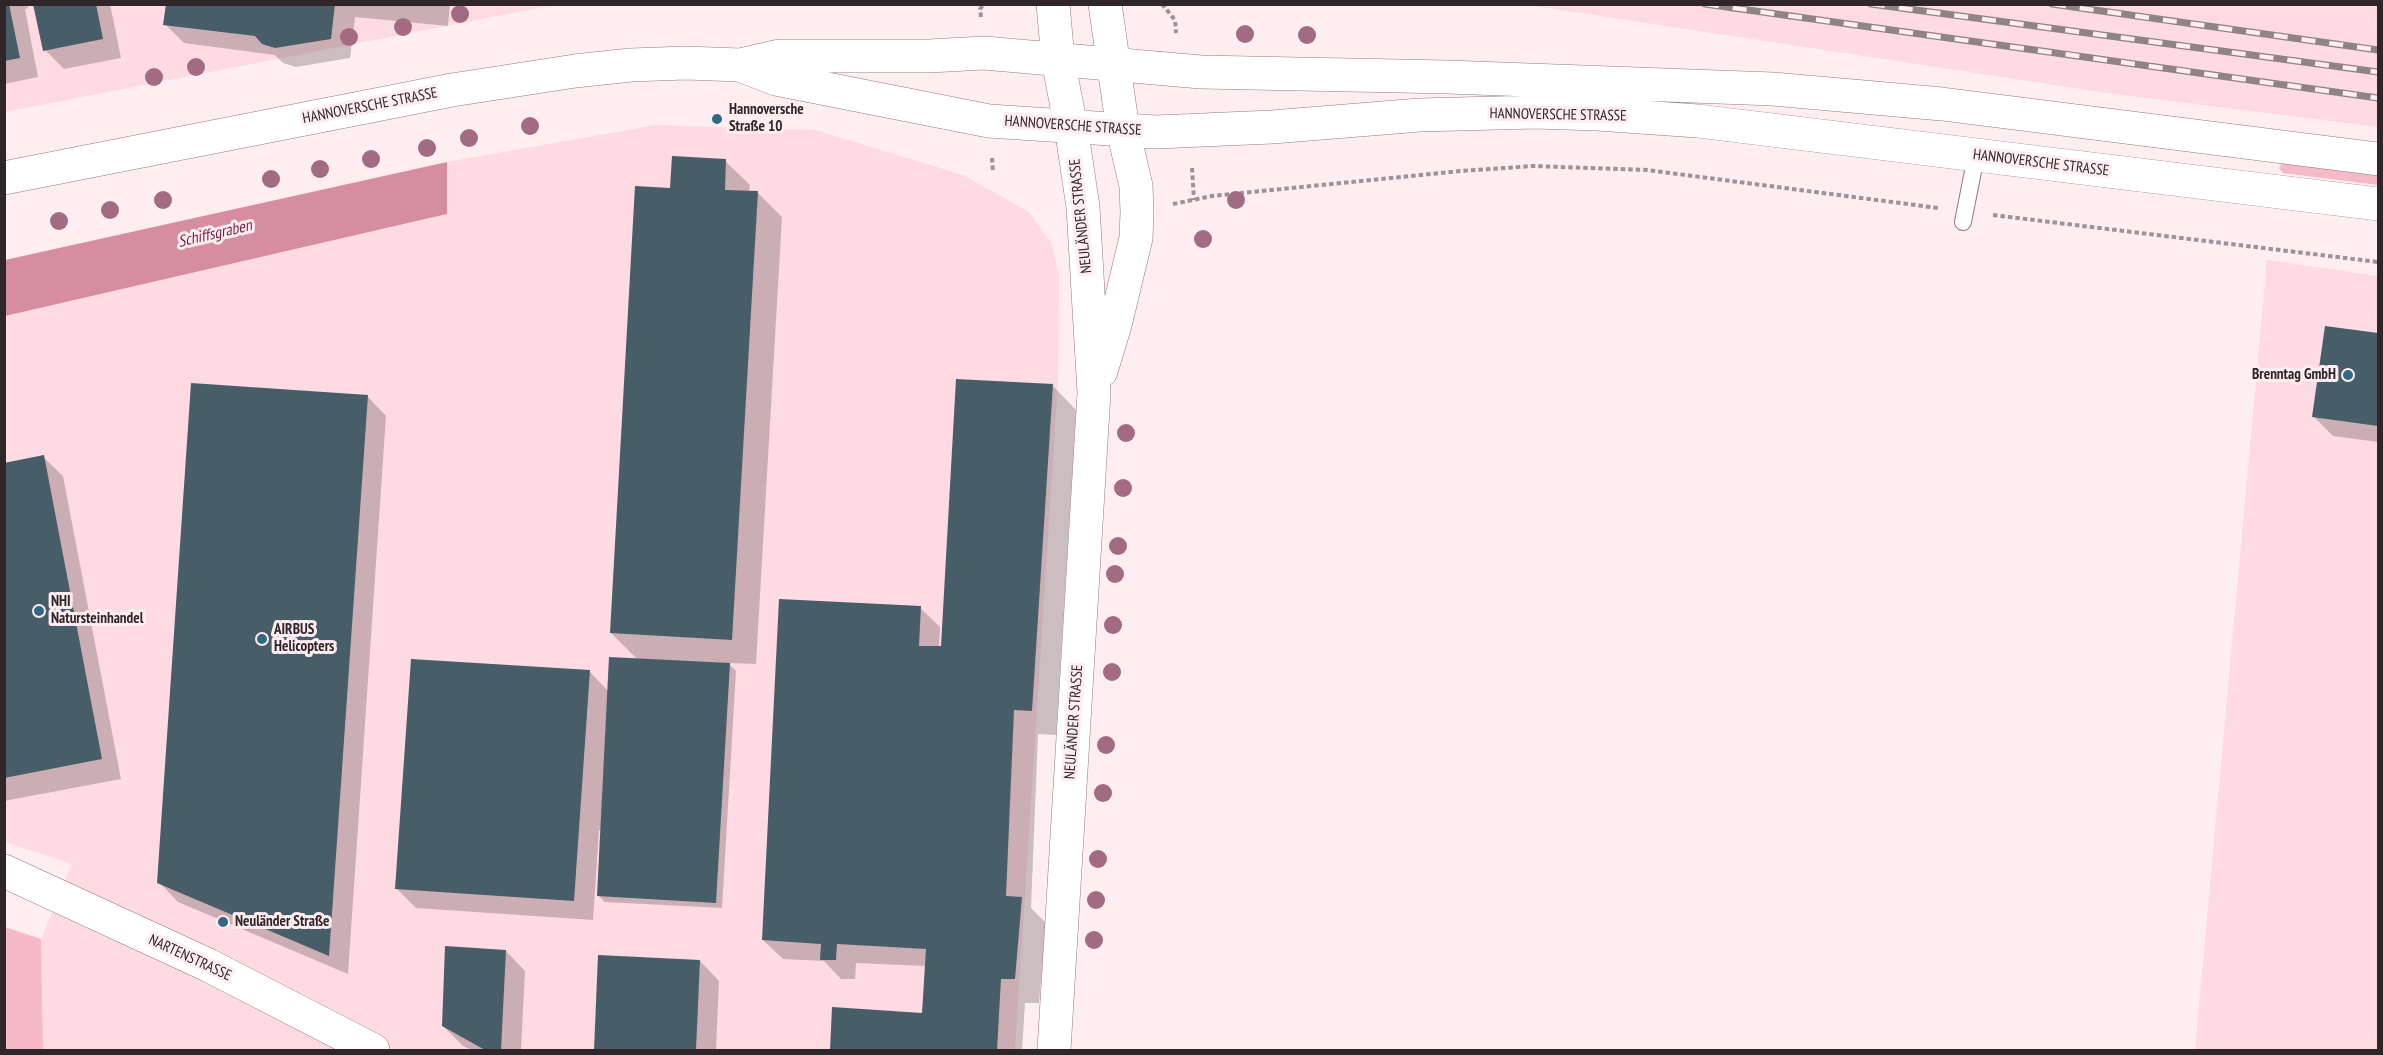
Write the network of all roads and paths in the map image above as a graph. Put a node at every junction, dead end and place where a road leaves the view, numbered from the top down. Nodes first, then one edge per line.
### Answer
1 (984, 4) edge
2 (1053, 4) edge
3 (1105, 4) edge
4 (1162, 4) edge
5 (980, 9) dead end
6 (1175, 20) dead end
7 (1058, 60) junction
8 (740, 65) junction
9 (1113, 65) junction
10 (1071, 127) junction
11 (1123, 130) junction
12 (991, 151) dead end
13 (1976, 156) junction
14 (2379, 159) edge
15 (993, 172) dead end
16 (4, 178) edge
17 (2379, 204) edge
18 (1137, 212) junction
19 (1964, 217) junction
20 (2379, 262) edge
21 (1094, 393) junction
22 (4, 872) edge
23 (373, 1050) edge
24 (1054, 1050) edge

1 - 5 path
2 - 7 main road, NEULÄNDER STRASSE
3 - 9 main road, NEULÄNDER STRASSE
4 - 6 path
7 - 8 main road, HANNOVERSCHE STRASSE
7 - 9 main road, HANNOVERSCHE STRASSE
7 - 10 main road, NEULÄNDER STRASSE
8 - 10 main road, HANNOVERSCHE STRASSE
8 - 16 main road, HANNOVERSCHE STRASSE
9 - 11 main road, NEULÄNDER STRASSE
9 - 14 main road, HANNOVERSCHE STRASSE
10 - 11 main road, HANNOVERSCHE STRASSE
10 - 21 main road, NEULÄNDER STRASSE
11 - 13 main road, HANNOVERSCHE STRASSE
11 - 18 main road, NEULÄNDER STRASSE
12 - 15 path
13 - 17 main road, HANNOVERSCHE STRASSE
13 - 19 lane
18 - 19 path
18 - 21 main road, NEULÄNDER STRASSE
19 - 20 path
21 - 24 main road, NEULÄNDER STRASSE
22 - 23 main road, NARTENSTRASSE

